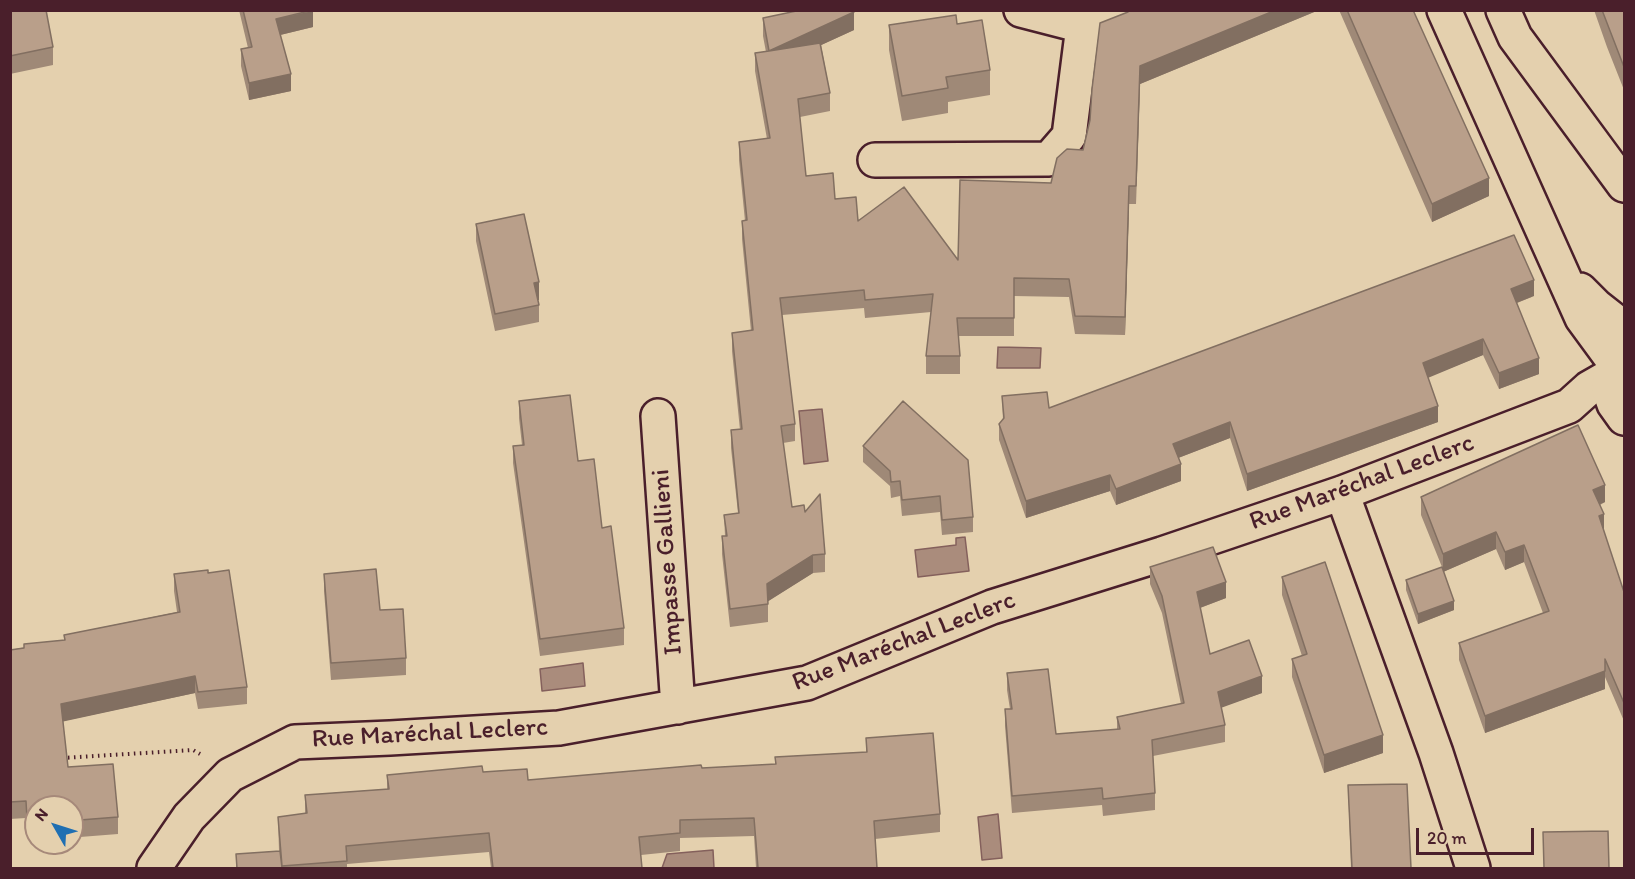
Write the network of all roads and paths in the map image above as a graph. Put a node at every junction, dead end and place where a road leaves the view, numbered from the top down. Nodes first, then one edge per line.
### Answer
1 (1022, 10) edge
2 (1120, 10) edge
3 (1444, 10) edge
4 (1503, 10) edge
5 (1083, 26) junction
6 (875, 160) dead end
7 (1624, 185) edge
8 (1563, 274) junction
9 (1624, 328) edge
10 (1616, 364) edge
11 (1569, 406) junction
12 (657, 416) dead end
13 (1623, 417) edge
14 (1341, 494) junction
15 (678, 707) junction
16 (56, 758) edge
17 (231, 775) junction
18 (154, 868) edge
19 (1473, 868) edge

1 - 5 street
2 - 5 street
3 - 8 street
4 - 7 street
5 - 6 street
8 - 9 street
8 - 10 street
10 - 11 street, Rue Maréchal Leclerc
10 - 13 street
11 - 13 street, Rue Maréchal Leclerc
11 - 14 street, Rue Maréchal Leclerc
12 - 15 street, Impasse Gallieni
14 - 15 street, Rue Maréchal Leclerc
14 - 19 street
15 - 17 street, Rue Maréchal Leclerc
16 - 17 path
17 - 18 street, Rue Maréchal Leclerc

